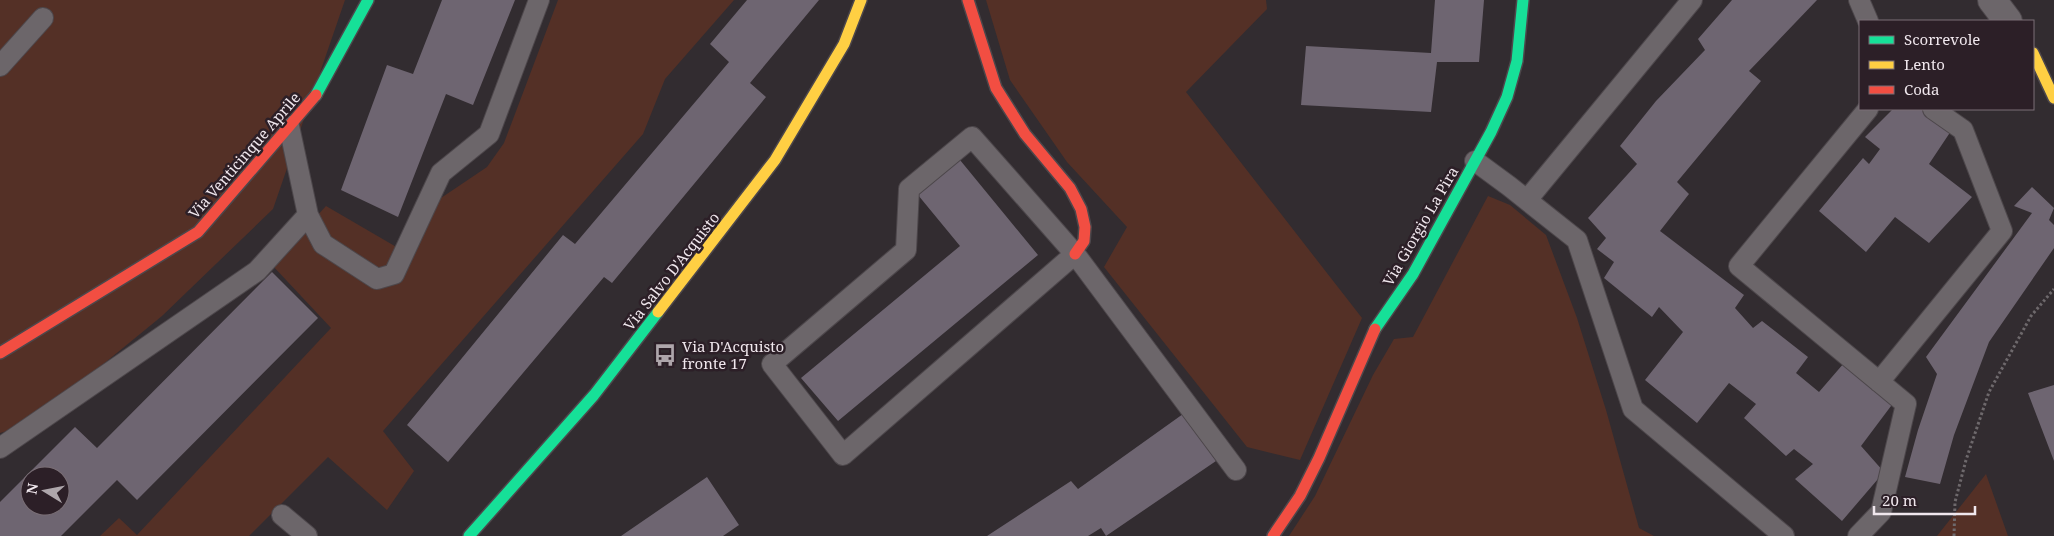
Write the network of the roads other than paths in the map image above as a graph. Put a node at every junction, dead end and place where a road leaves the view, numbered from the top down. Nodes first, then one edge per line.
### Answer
1 (368, 0) edge
2 (539, 0) edge
3 (861, 0) edge
4 (968, 0) edge
5 (1523, 0) edge
6 (1692, 0) edge
7 (1859, 0) edge
8 (1992, 0) edge
9 (43, 18) dead end
10 (1868, 20) edge
11 (2007, 20) edge
12 (2034, 55) edge
13 (0, 66) edge
14 (2054, 98) edge
15 (1867, 110) edge
16 (1934, 110) edge
17 (289, 126) junction
18 (1475, 161) junction
19 (1527, 200) junction
20 (308, 215) junction
21 (1075, 254) junction
22 (0, 353) edge
23 (1879, 382) junction
24 (0, 448) edge
25 (1236, 470) dead end
26 (282, 515) dead end
27 (307, 536) edge
28 (469, 536) edge
29 (1273, 536) edge
30 (1784, 536) edge
31 (1858, 536) edge

1 - 17 street, Via Venticinque Aprile
2 - 20 lane
3 - 28 street, Via Salvo D'Acquisto
4 - 21 street
5 - 18 street, Via Giorgio La Pira
6 - 19 lane
7 - 10 lane
8 - 11 street
9 - 13 lane
12 - 14 street
15 - 23 lane
16 - 23 lane
17 - 20 lane
17 - 22 street, Via Venticinque Aprile
18 - 19 lane
18 - 29 street, Via Giorgio La Pira
19 - 30 lane
20 - 24 lane
21 - 21 lane
21 - 25 lane
23 - 31 lane
26 - 27 lane

